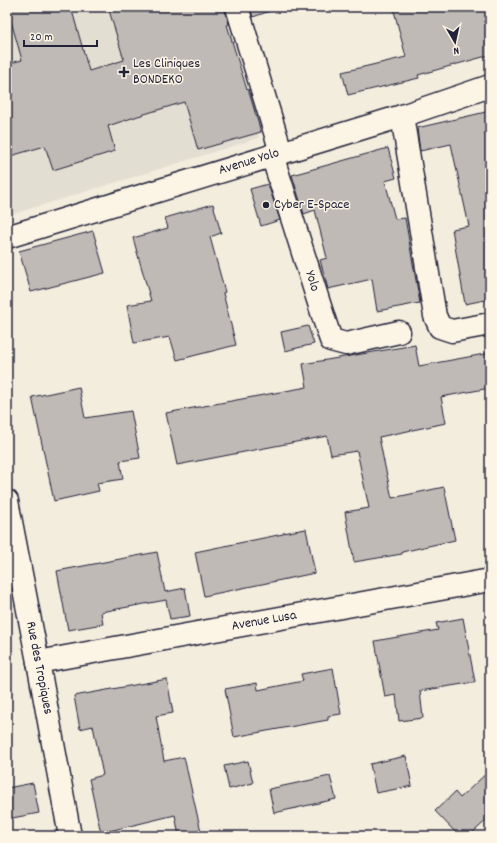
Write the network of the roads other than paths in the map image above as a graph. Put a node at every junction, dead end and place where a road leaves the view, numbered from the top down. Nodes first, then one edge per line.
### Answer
1 (237, 7) edge
2 (490, 86) edge
3 (402, 116) junction
4 (277, 154) junction
5 (7, 237) edge
6 (490, 324) edge
7 (399, 332) dead end
8 (7, 501) edge
9 (490, 580) edge
10 (38, 662) junction
11 (70, 836) edge

1 - 4 street
2 - 3 street, Avenue Yolo
3 - 4 street, Avenue Yolo
3 - 6 street
4 - 5 street, Avenue Yolo
4 - 7 street, Yolo
8 - 10 street, Rue des Tropiques
9 - 10 street, Avenue Lusa
10 - 11 street, Rue des Tropiques

